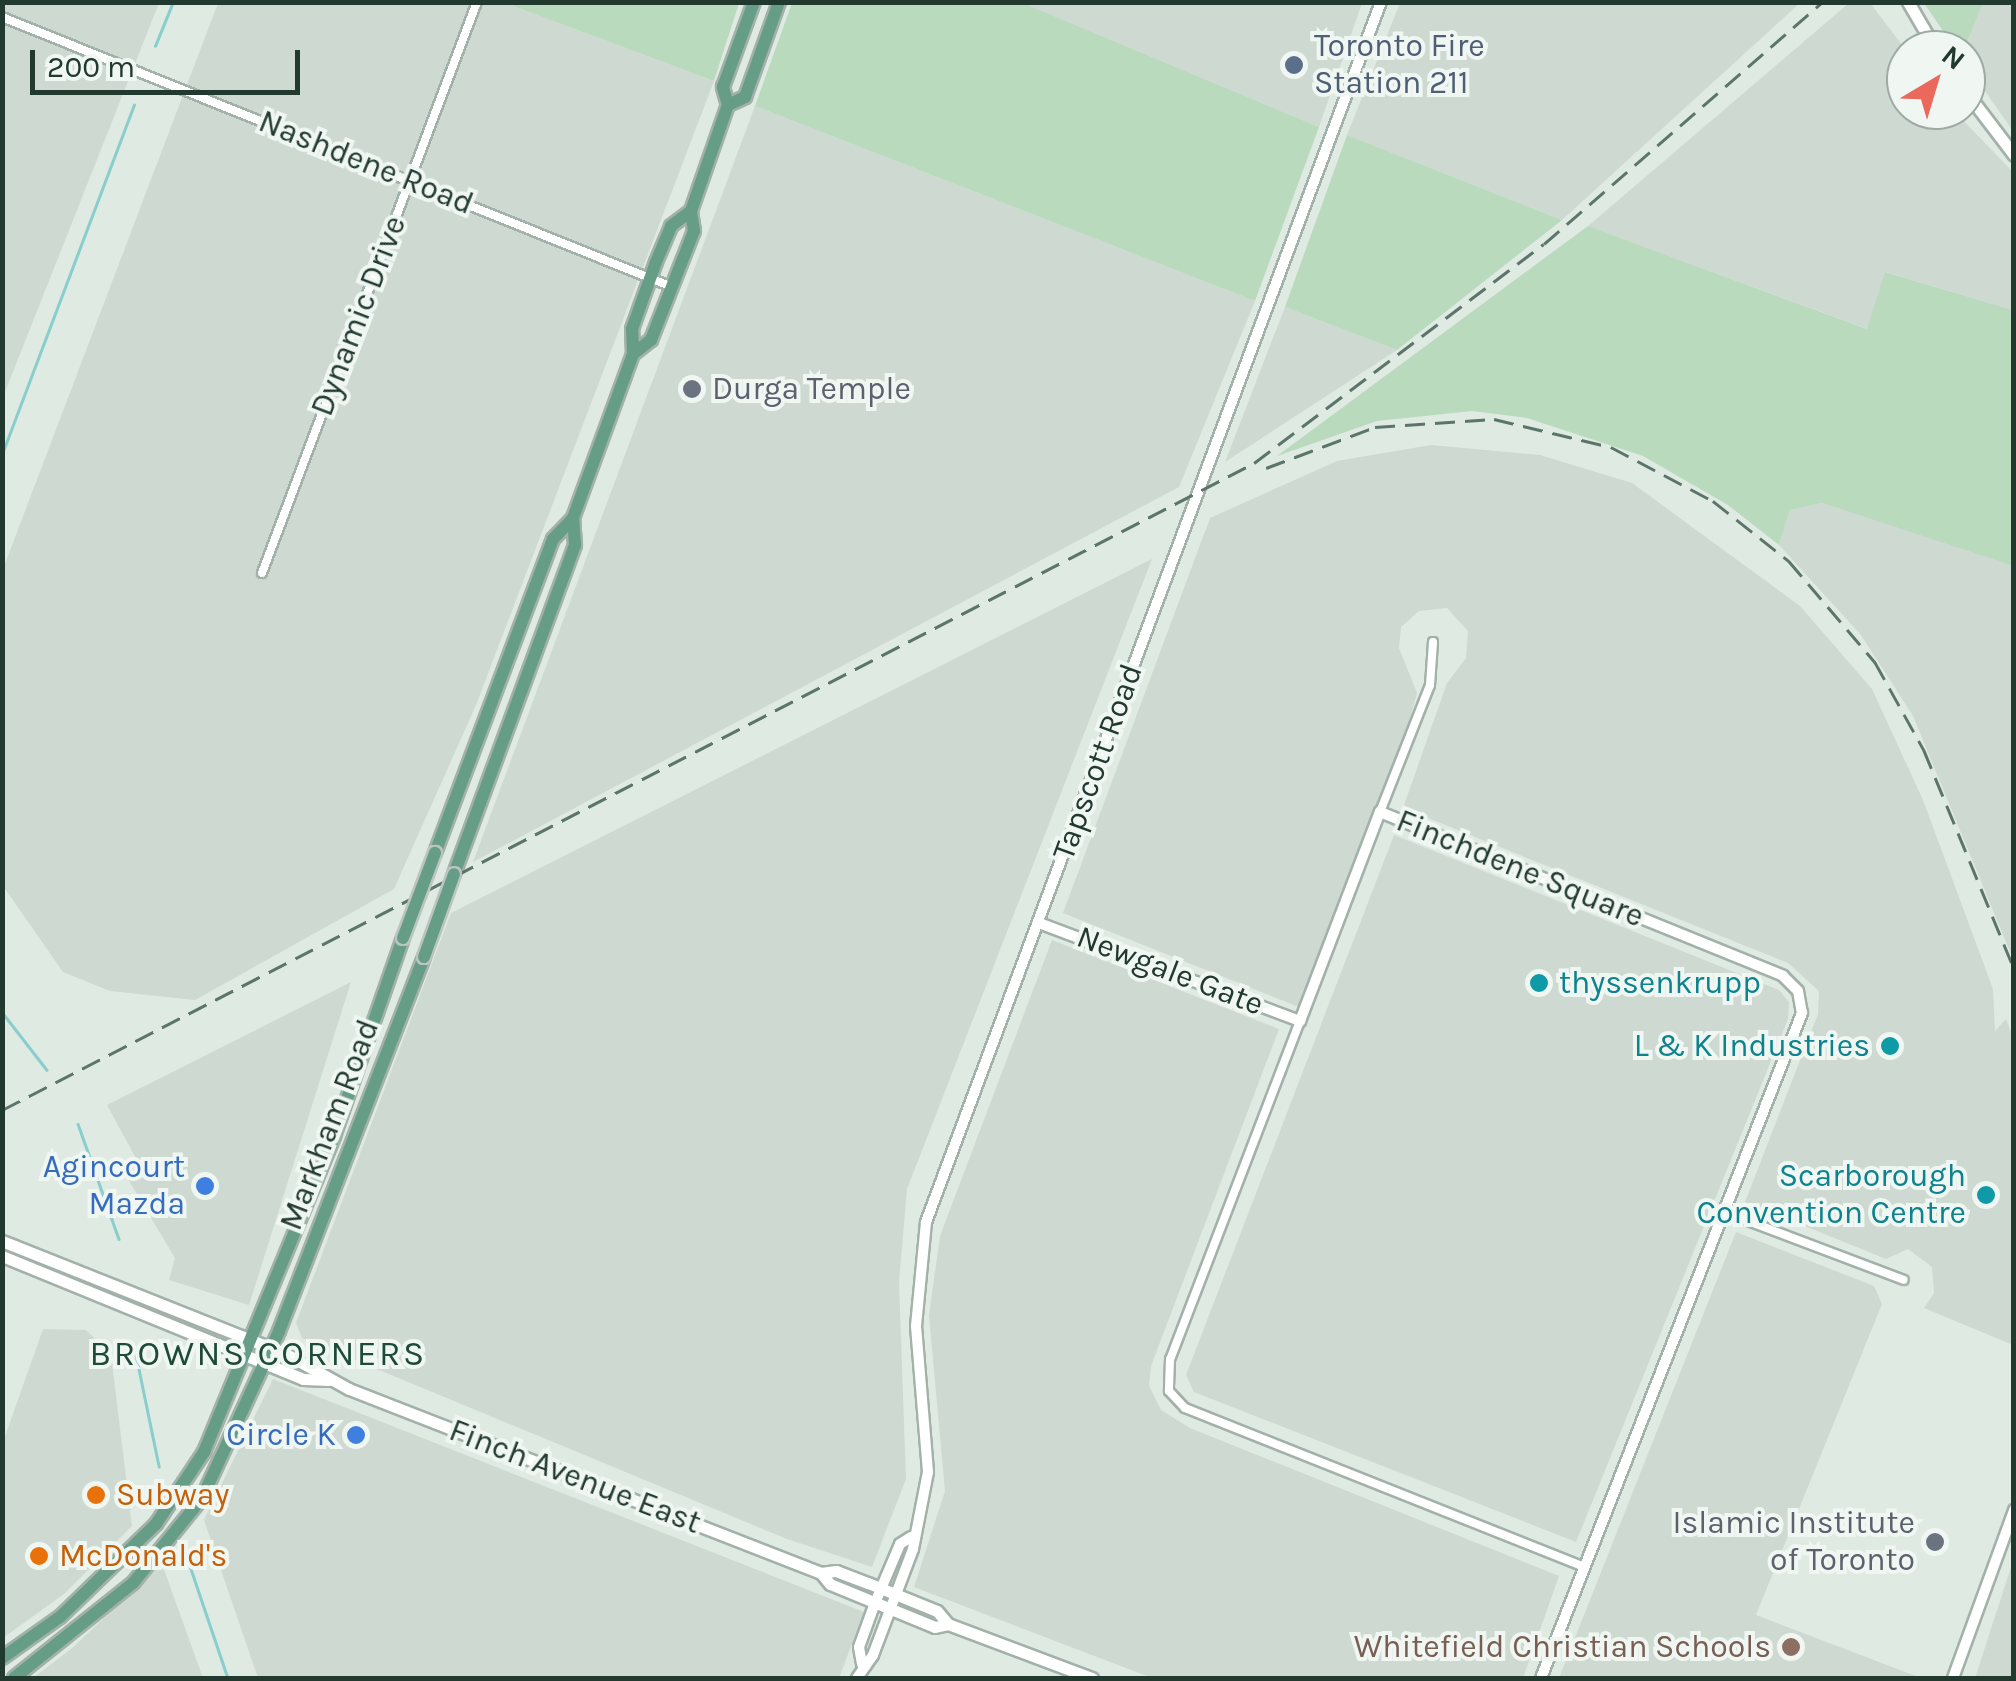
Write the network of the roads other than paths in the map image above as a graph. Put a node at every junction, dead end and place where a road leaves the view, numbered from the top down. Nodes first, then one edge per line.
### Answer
1 (478, 2) edge
2 (754, 2) edge
3 (780, 2) edge
4 (1381, 2) edge
5 (1895, 2) edge
6 (1909, 8) edge
7 (2, 18) edge
8 (1923, 30) edge
9 (728, 104) junction
10 (1986, 118) edge
11 (2014, 155) edge
12 (410, 180) junction
13 (692, 211) junction
14 (650, 278) junction
15 (672, 287) junction
16 (633, 354) junction
17 (572, 518) junction
18 (262, 573) dead end
19 (1434, 642) dead end
20 (1380, 812) junction
21 (1039, 923) junction
22 (1300, 1021) junction
23 (1724, 1212) junction
24 (2, 1241) edge
25 (2, 1256) edge
26 (1904, 1280) dead end
27 (251, 1341) junction
28 (272, 1348) junction
29 (245, 1356) junction
30 (264, 1364) junction
31 (328, 1380) junction
32 (2014, 1510) edge
33 (911, 1537) junction
34 (1585, 1567) junction
35 (821, 1573) junction
36 (881, 1588) junction
37 (896, 1595) junction
38 (875, 1602) junction
39 (890, 1609) junction
40 (948, 1624) junction
41 (2, 1658) edge
42 (862, 1664) junction
43 (14, 1678) edge
44 (857, 1678) edge
45 (1092, 1678) edge
46 (1541, 1678) edge
47 (1953, 1678) edge

1 - 12 street, Dynamic Drive
2 - 9 main road, Markham Road
3 - 9 main road, Markham Road
4 - 21 street, Tapscott Road
5 - 6 main road
6 - 8 main road
7 - 12 street, Nashdene Road
9 - 13 main road, Markham Road
10 - 11 main road
12 - 14 street, Nashdene Road
12 - 18 street, Dynamic Drive
13 - 14 main road, Markham Road
13 - 15 main road, Markham Road
14 - 15 street, Nashdene Road
14 - 16 main road, Markham Road
15 - 16 main road, Markham Road
16 - 17 main road, Markham Road
17 - 27 main road, Markham Road, bridge
17 - 28 main road, Markham Road, bridge
19 - 20 street
20 - 22 street, Finchdene Square
20 - 23 street, Finchdene Square
21 - 22 street, Newgale Gate
21 - 33 street, Tapscott Road
22 - 34 street, Finchdene Square
23 - 26 street
23 - 34 street, Finchdene Square
24 - 27 main road, Finch Avenue East
25 - 29 main road, Finch Avenue East
27 - 28 main road, Finch Avenue East
27 - 29 main road, Markham Road
28 - 30 main road, Markham Road
28 - 31 main road, Finch Avenue East
29 - 30 main road, Finch Avenue East
29 - 41 main road, Markham Road
30 - 31 main road, Finch Avenue East
30 - 43 main road, Markham Road
31 - 35 main road, Finch Avenue East
32 - 47 street
33 - 36 street, Tapscott Road
33 - 37 street, Tapscott Road
34 - 46 street, Finchdene Square
35 - 36 main road, Finch Avenue East
35 - 38 main road, Finch Avenue East
36 - 37 main road, Finch Avenue East
36 - 38 street, Tapscott Road
37 - 39 street, Tapscott Road
37 - 40 main road, Finch Avenue East
38 - 39 main road, Finch Avenue East
38 - 42 street, Tapscott Road
39 - 40 main road, Finch Avenue East
39 - 42 street, Tapscott Road
40 - 45 main road, Finch Avenue East
42 - 44 street, Tapscott Road

